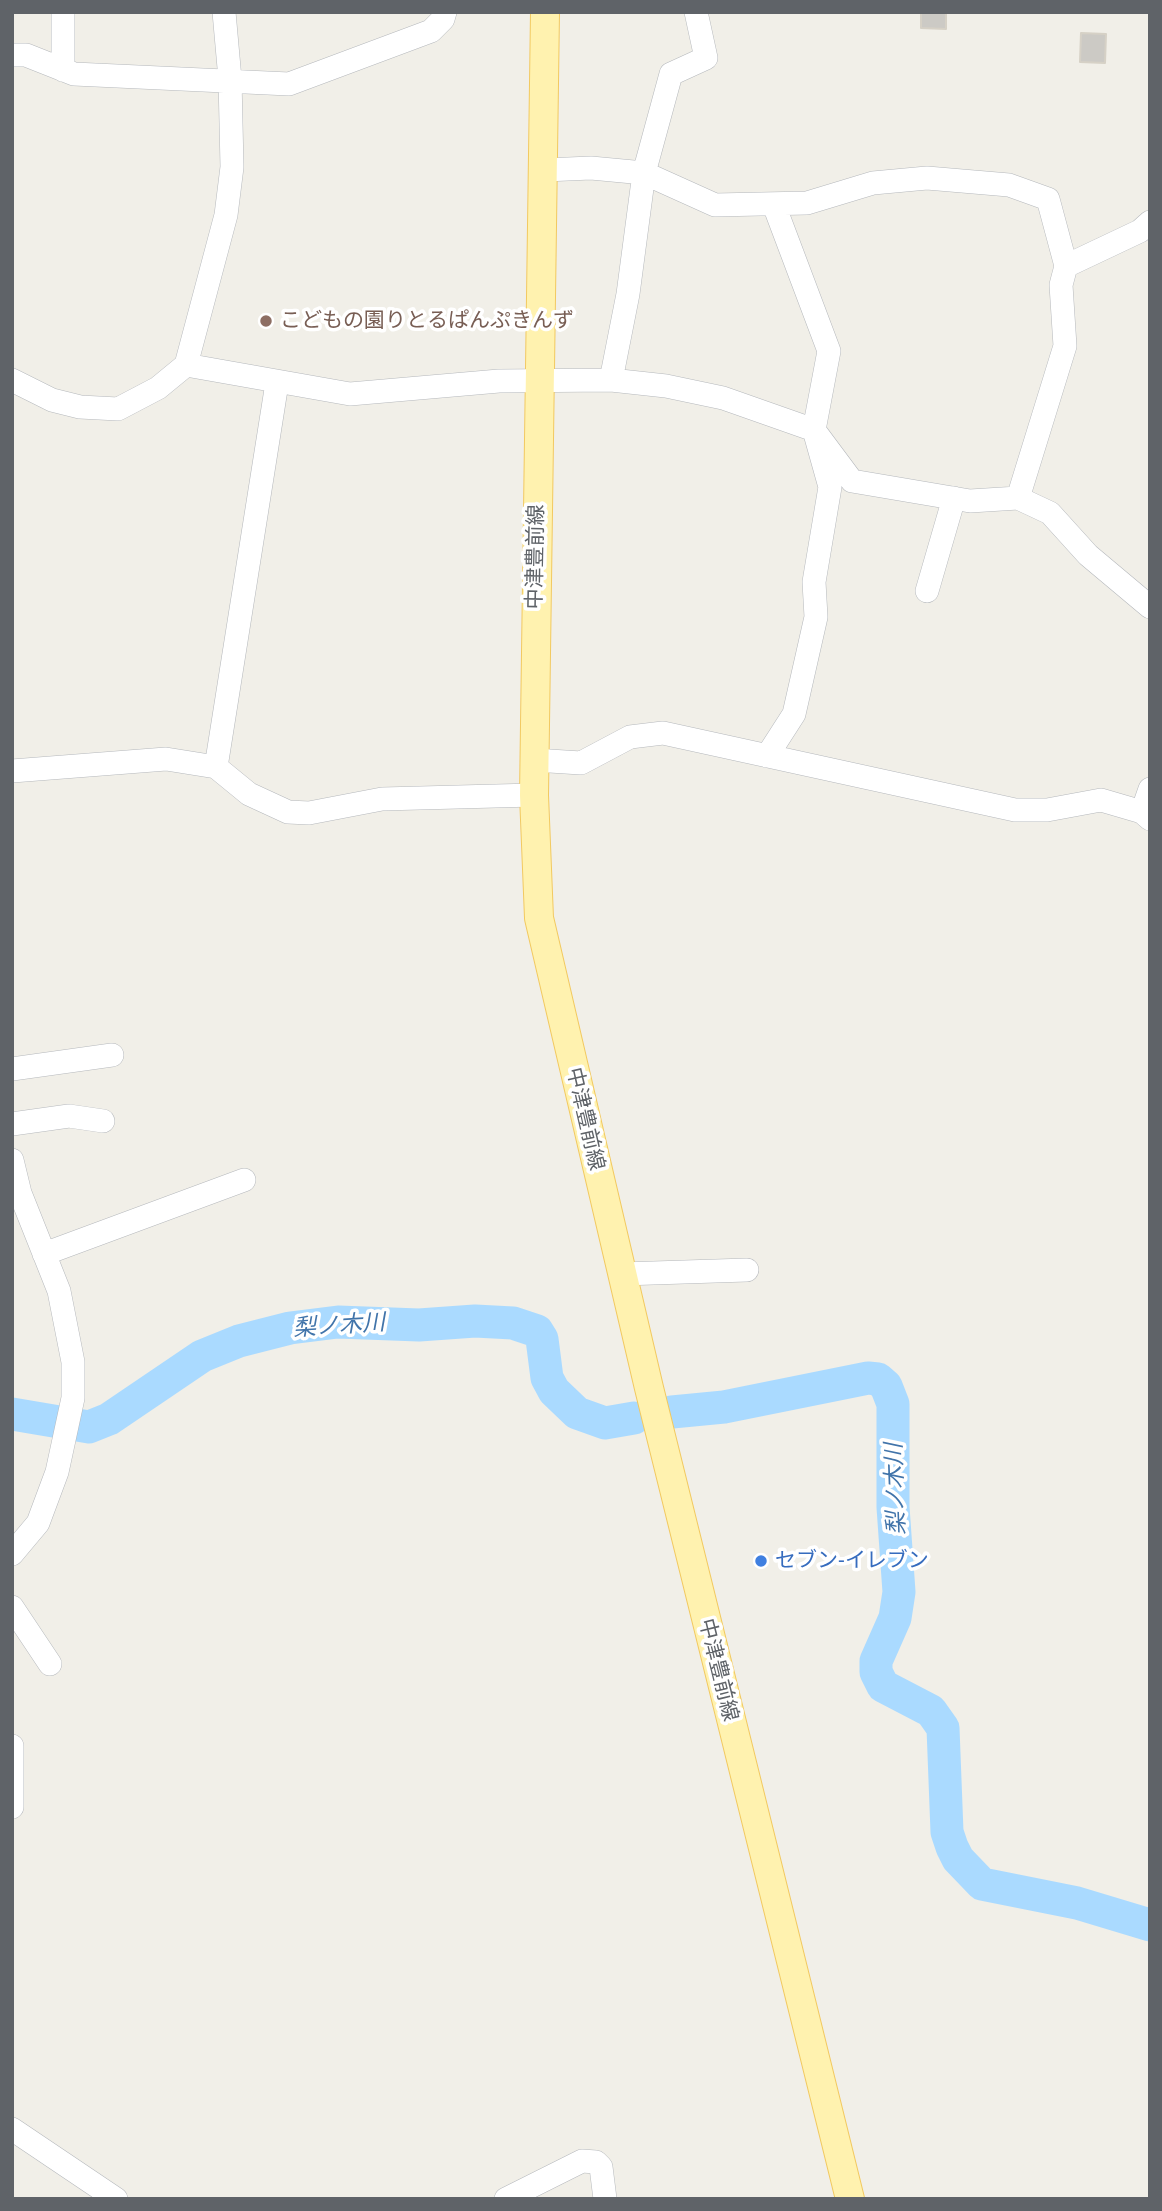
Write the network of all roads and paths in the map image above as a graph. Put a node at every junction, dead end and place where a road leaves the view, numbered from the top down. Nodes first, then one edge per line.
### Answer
1 (63, 12) edge
2 (223, 12) edge
3 (445, 12) edge
4 (545, 12) edge
5 (696, 12) edge
6 (12, 55) edge
7 (64, 70) junction
8 (230, 79) junction
9 (545, 170) junction
10 (644, 173) junction
11 (774, 205) junction
12 (1150, 222) edge
13 (1066, 266) junction
14 (186, 365) junction
15 (12, 380) edge
16 (538, 380) junction
17 (611, 380) junction
18 (277, 383) junction
19 (814, 430) junction
20 (954, 498) junction
21 (1018, 498) junction
22 (927, 591) dead end
23 (1150, 607) edge
24 (767, 756) junction
25 (534, 760) junction
26 (216, 767) junction
27 (12, 771) edge
28 (1150, 789) edge
29 (534, 795) junction
30 (1146, 816) edge
31 (112, 1055) dead end
32 (12, 1069) edge
33 (103, 1121) dead end
34 (12, 1124) edge
35 (12, 1160) edge
36 (244, 1180) dead end
37 (44, 1254) junction
38 (747, 1269) dead end
39 (622, 1274) junction
40 (12, 1554) edge
41 (12, 1607) edge
42 (50, 1664) dead end
43 (12, 1746) edge
44 (12, 1807) edge
45 (12, 2129) edge
46 (116, 2199) edge
47 (506, 2199) edge
48 (605, 2199) edge
49 (850, 2199) edge

1 - 7 street
2 - 8 street
3 - 8 street
4 - 9 main road, 中津豊前線
5 - 10 street
6 - 7 street
7 - 8 street
8 - 14 street
9 - 10 street
9 - 16 main road, 中津豊前線
10 - 11 street
10 - 17 street
11 - 13 street
11 - 19 street
12 - 13 street
13 - 21 street
14 - 15 street
14 - 18 street
16 - 17 street
16 - 18 street
16 - 25 main road, 中津豊前線
17 - 19 street
18 - 26 street
19 - 20 street
19 - 24 street
20 - 21 street
20 - 22 street
21 - 23 street
24 - 25 street
24 - 30 street
25 - 29 main road, 中津豊前線
26 - 27 street
26 - 29 street
28 - 30 street
29 - 39 main road, 中津豊前線
31 - 32 street
33 - 34 street
35 - 37 street
36 - 37 street
37 - 40 street
38 - 39 street
39 - 49 main road, 中津豊前線
41 - 42 street
43 - 44 street
45 - 46 street
47 - 48 street

